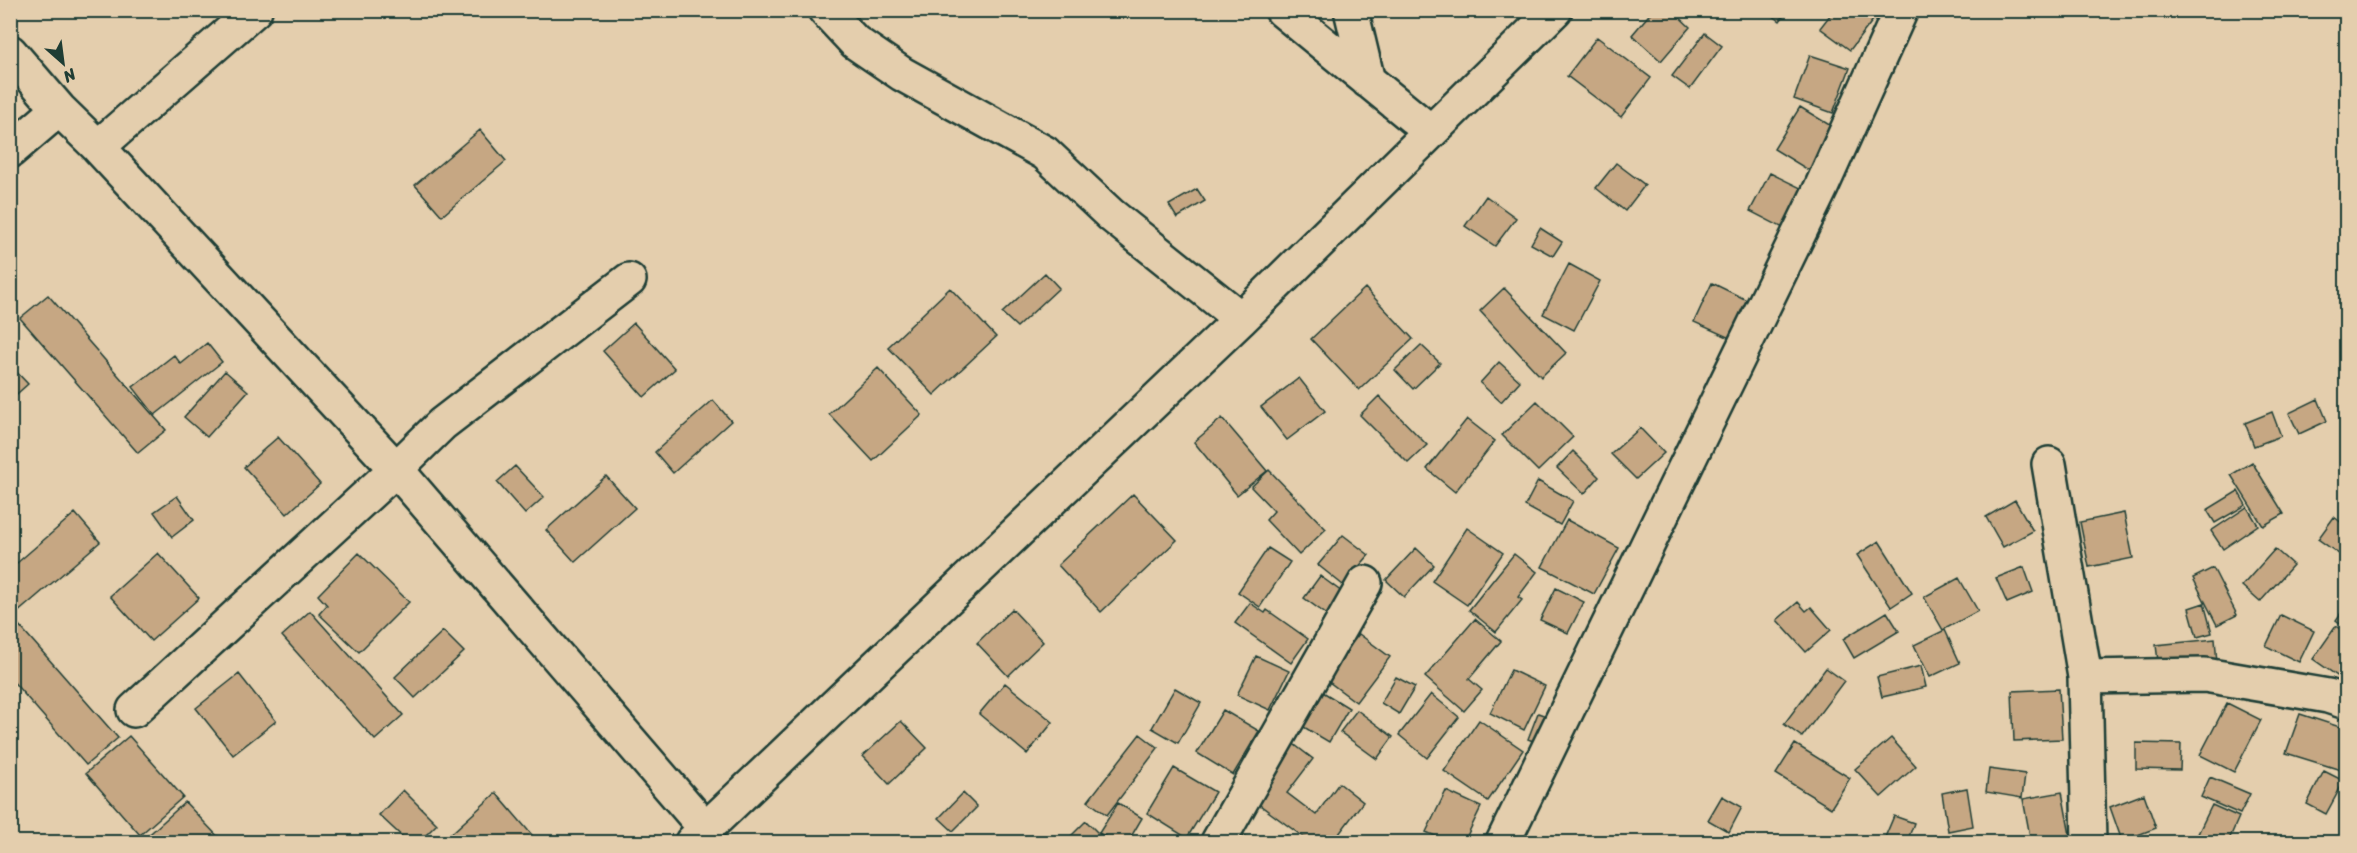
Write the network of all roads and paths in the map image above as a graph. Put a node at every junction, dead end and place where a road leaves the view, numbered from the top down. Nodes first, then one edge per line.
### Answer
1 (255, 10) edge
2 (825, 10) edge
3 (1282, 10) edge
4 (1351, 10) edge
5 (1555, 10) edge
6 (1900, 10) edge
7 (10, 52) edge
8 (1368, 81) junction
9 (59, 109) junction
10 (1431, 132) junction
11 (98, 147) junction
12 (10, 151) edge
13 (629, 280) dead end
14 (1241, 319) junction
15 (2049, 464) dead end
16 (396, 470) junction
17 (1365, 582) dead end
18 (2085, 677) junction
19 (2346, 702) edge
20 (134, 710) dead end
21 (699, 836) edge
22 (1218, 843) edge
23 (1503, 843) edge
24 (2089, 843) edge

1 - 11 street
2 - 14 street
3 - 8 street
4 - 8 street
5 - 10 street
6 - 23 street
7 - 9 street
8 - 10 street
9 - 11 street
9 - 12 street
10 - 14 street
11 - 16 street
13 - 16 street
14 - 21 street
15 - 18 street
16 - 20 street
16 - 21 street
17 - 22 street
18 - 19 street
18 - 24 street

